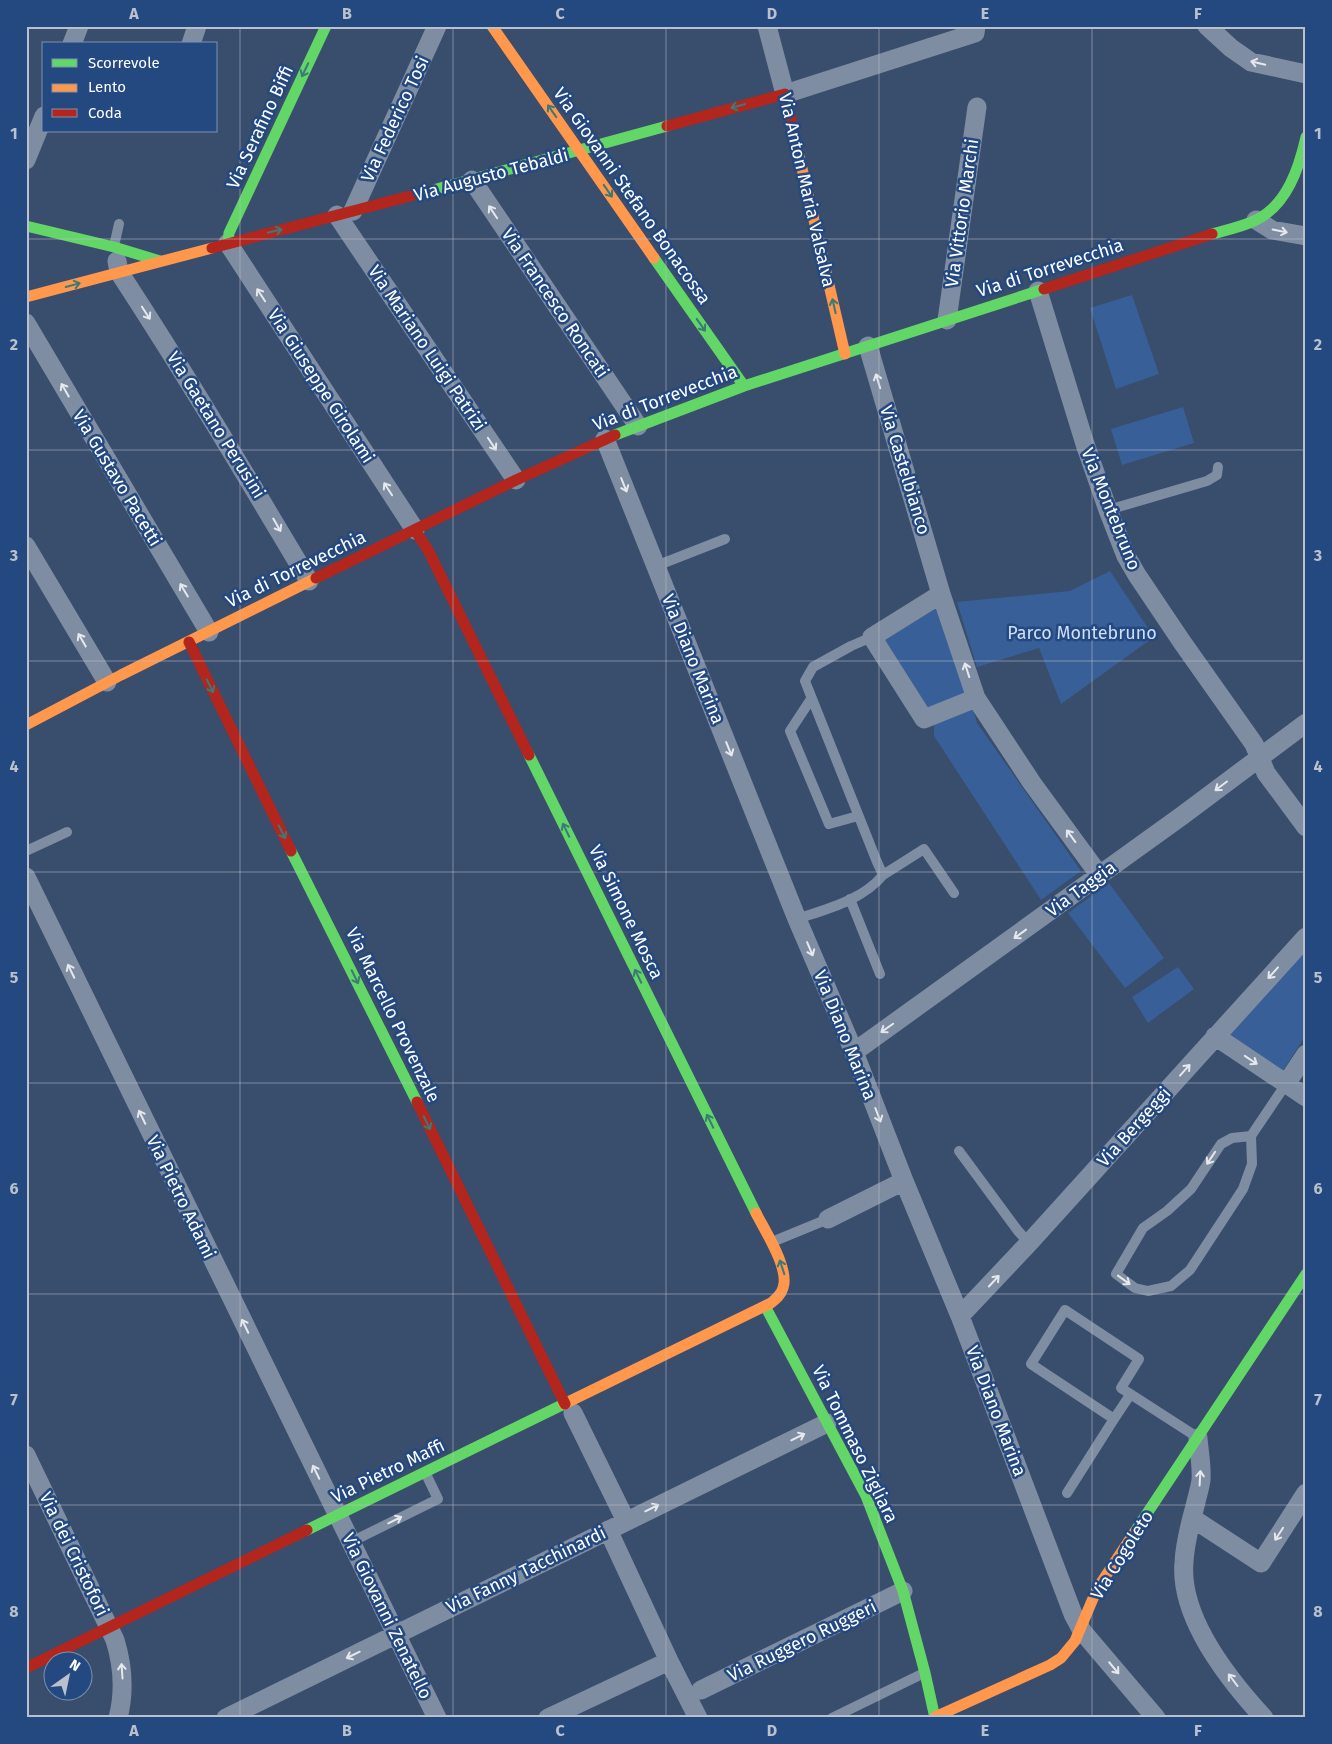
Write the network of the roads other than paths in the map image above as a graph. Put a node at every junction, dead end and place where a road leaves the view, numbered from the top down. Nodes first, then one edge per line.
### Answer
1 (79, 26) edge
2 (197, 26) edge
3 (326, 26) edge
4 (437, 26) edge
5 (492, 26) edge
6 (768, 26) edge
7 (976, 26) edge
8 (1207, 26) edge
9 (73, 42) edge
10 (192, 42) edge
11 (1306, 74) edge
12 (785, 94) junction
13 (977, 106) dead end
14 (42, 121) edge
15 (1306, 138) edge
16 (580, 151) junction
17 (26, 160) edge
18 (1302, 172) edge
19 (472, 180) junction
20 (345, 213) junction
21 (1256, 220) junction
22 (119, 224) dead end
23 (26, 226) edge
24 (1306, 236) edge
25 (228, 243) junction
26 (114, 247) junction
27 (161, 261) junction
28 (119, 272) junction
29 (1038, 291) junction
30 (26, 297) edge
31 (947, 320) junction
32 (26, 323) edge
33 (868, 346) junction
34 (845, 354) junction
35 (744, 386) junction
36 (638, 426) junction
37 (605, 440) junction
38 (1218, 466) dead end
39 (516, 480) junction
40 (1108, 510) junction
41 (415, 530) junction
42 (724, 539) dead end
43 (26, 546) edge
44 (656, 566) junction
45 (309, 581) junction
46 (941, 594) junction
47 (209, 632) junction
48 (872, 636) junction
49 (189, 642) junction
50 (107, 682) junction
51 (976, 698) junction
52 (811, 699) junction
53 (1306, 723) edge
54 (26, 725) edge
55 (1260, 756) junction
56 (858, 816) junction
57 (1306, 827) edge
58 (67, 832) dead end
59 (26, 851) edge
60 (884, 874) junction
61 (1100, 876) junction
62 (26, 878) edge
63 (954, 893) dead end
64 (850, 899) junction
65 (798, 919) junction
66 (1306, 937) edge
67 (880, 974) dead end
68 (1215, 1036) junction
69 (854, 1052) junction
70 (1306, 1054) edge
71 (1286, 1084) junction
72 (1306, 1097) edge
73 (1251, 1136) junction
74 (959, 1151) dead end
75 (904, 1182) junction
76 (828, 1218) joint
77 (772, 1243) junction
78 (1029, 1243) junction
79 (1306, 1274) edge
80 (765, 1306) junction
81 (960, 1316) junction
82 (1130, 1395) junction
83 (569, 1409) junction
84 (1114, 1419) junction
85 (826, 1423) junction
86 (1198, 1438) junction
87 (26, 1455) edge
88 (425, 1472) junction
89 (1067, 1493) dead end
90 (1306, 1493) edge
91 (338, 1515) junction
92 (1192, 1518) junction
93 (626, 1521) junction
94 (608, 1530) junction
95 (352, 1542) junction
96 (903, 1591) junction
97 (110, 1627) junction
98 (1082, 1631) junction
99 (396, 1634) junction
100 (669, 1661) junction
101 (26, 1668) edge
102 (925, 1673) junction
103 (701, 1690) dead end
104 (118, 1718) edge
105 (226, 1718) edge
106 (437, 1718) edge
107 (548, 1718) edge
108 (698, 1718) edge
109 (832, 1718) edge
110 (935, 1718) edge
111 (1156, 1718) edge
112 (1264, 1718) edge

1 - 9 street
2 - 10 street
3 -> 25 street, Via Serafino Biffi
4 - 20 street, Via Federico Tosi
16 -> 5 street, Via Giovanni Stefano Bonacossa
6 - 12 street, Via Anton Maria Valsalva
7 - 12 street, Via Augusto Tebaldi
11 -> 8 street
12 -> 16 street, Via Augusto Tebaldi
34 -> 12 street, Via Anton Maria Valsalva
13 - 31 street, Via Vittorio Marchi
14 - 17 street
15 - 18 street, Via di Torrevecchia
16 - 19 street, Via Augusto Tebaldi
16 -> 35 street, Via Giovanni Stefano Bonacossa
18 - 21 street, Via di Torrevecchia
19 - 20 street, Via Augusto Tebaldi
36 -> 19 street, Via Francesco Roncati
25 -> 20 street, Via Augusto Tebaldi
20 -> 39 street, Via Mariano Luigi Patrizi
21 -> 24 street
21 - 29 street, Via di Torrevecchia
22 - 26 lane
23 - 26 street
25 - 27 street, Via Augusto Tebaldi
41 -> 25 street, Via Giuseppe Girolami
26 - 27 street
26 - 28 street
27 - 28 street, Via Augusto Tebaldi
30 -> 28 street, Via Augusto Tebaldi
28 -> 45 street, Via Gaetano Perusini
29 - 31 street, Via di Torrevecchia
29 - 40 street, Via Montebruno
31 - 33 street, Via di Torrevecchia
47 -> 32 street, Via Gustavo Pacetti
33 - 34 street, Via di Torrevecchia
46 -> 33 street, Via Castelbianco
34 - 35 street, Via di Torrevecchia
35 - 36 street, Via di Torrevecchia
36 - 37 street, Via di Torrevecchia
37 - 39 street, Via di Torrevecchia
37 -> 44 street, Via Diano Marina
38 - 40 lane
39 - 41 street, Via di Torrevecchia
40 - 55 street, Via Montebruno
41 - 45 street, Via di Torrevecchia
77 -> 41 street, Via Simone Mosca
42 - 44 lane
50 -> 43 street
44 -> 65 street, Via Diano Marina
45 - 47 street, Via di Torrevecchia
46 - 48 street
51 -> 46 street, Via Castelbianco
47 - 49 street, Via di Torrevecchia
48 - 51 street
48 - 52 lane
49 - 50 street, Via di Torrevecchia
49 -> 83 street, Via Marcello Provenzale
50 - 54 street, Via di Torrevecchia
61 -> 51 street, Via Castelbianco
52 - 56 lane
52 - 56 lane
53 - 55 street, Via Taggia
55 - 57 street, Via Montebruno
55 -> 61 street, Via Taggia
56 - 60 lane
58 - 59 lane
60 - 63 lane
60 - 64 lane
61 -> 69 street, Via Taggia
91 -> 62 street, Via Pietro Adami
64 - 65 lane
64 - 67 lane
65 -> 69 street, Via Diano Marina
66 -> 68 street, Via Bergeggi
68 -> 71 street
78 -> 68 street, Via Bergeggi
69 -> 75 street, Via Diano Marina
70 - 71 street
71 - 72 street
71 - 73 lane
73 -> 73 lane
74 - 78 lane
75 - 76 street
75 - 81 street, Via Diano Marina
76 - 77 lane
80 -> 77 street, Via Simone Mosca
81 -> 78 street, Via Bergeggi
79 - 86 street, Via Cogoleto
80 - 83 street, Via Pietro Maffi
80 - 85 street, Via Tommaso Zigliara
81 - 98 street, Via Diano Marina
82 - 84 lane
82 - 84 lane
82 - 86 lane
83 - 88 street, Via Pietro Maffi
83 - 93 street
84 - 89 lane
93 -> 85 street, Via Fanny Tacchinardi
85 - 96 street, Via Tommaso Zigliara
92 -> 86 street
86 - 98 street, Via Cogoleto
87 - 97 street, Via dei Cristofori
88 - 91 street, Via Pietro Maffi
95 -> 88 lane
90 -> 92 street
91 - 95 street, Via Giovanni Zenatello
91 - 97 street, Via Pietro Maffi
112 -> 92 street
93 - 94 street, Via Fanny Tacchinardi
94 - 99 street, Via Fanny Tacchinardi
94 - 100 street
95 - 99 street, Via Giovanni Zenatello
96 - 102 street, Via Tommaso Zigliara
96 - 103 street, Via Ruggero Ruggeri
97 - 101 street, Via Pietro Maffi
104 -> 97 street, Via dei Cristofori
98 - 110 street, Via Cogoleto
98 -> 111 street, Via Diano Marina
99 -> 105 street, Via Fanny Tacchinardi
99 - 106 street, Via Giovanni Zenatello
100 - 107 street
100 - 108 street
102 - 109 lane
102 - 110 street, Via Tommaso Zigliara

